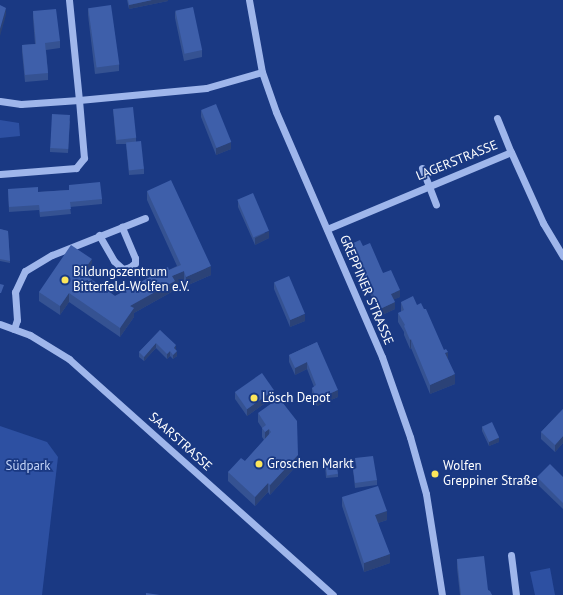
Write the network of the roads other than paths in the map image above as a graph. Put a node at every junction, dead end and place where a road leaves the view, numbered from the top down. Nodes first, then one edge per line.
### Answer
1 (69, 0) edge
2 (249, 0) edge
3 (262, 72) junction
4 (78, 100) junction
5 (0, 101) edge
6 (498, 118) dead end
7 (511, 152) junction
8 (422, 168) dead end
9 (0, 174) edge
10 (429, 185) junction
11 (436, 204) dead end
12 (145, 218) dead end
13 (122, 227) junction
14 (327, 229) junction
15 (99, 235) junction
16 (563, 256) edge
17 (0, 324) edge
18 (14, 329) junction
19 (510, 555) dead end
20 (333, 595) edge
21 (442, 595) edge
22 (516, 595) edge

1 - 4 street
2 - 3 street, GREPPINER STRASSE
3 - 4 street
3 - 14 street, GREPPINER STRASSE
4 - 5 street
4 - 9 street
6 - 7 street
7 - 10 street, LAGERSTRASSE
7 - 16 street, LAGERSTRASSE
8 - 10 street
10 - 11 street
10 - 14 street, LAGERSTRASSE
12 - 13 street
13 - 15 street
13 - 15 street
14 - 21 street, GREPPINER STRASSE
15 - 18 street
17 - 18 street, SAARSTRASSE
18 - 20 street, SAARSTRASSE
19 - 22 street

